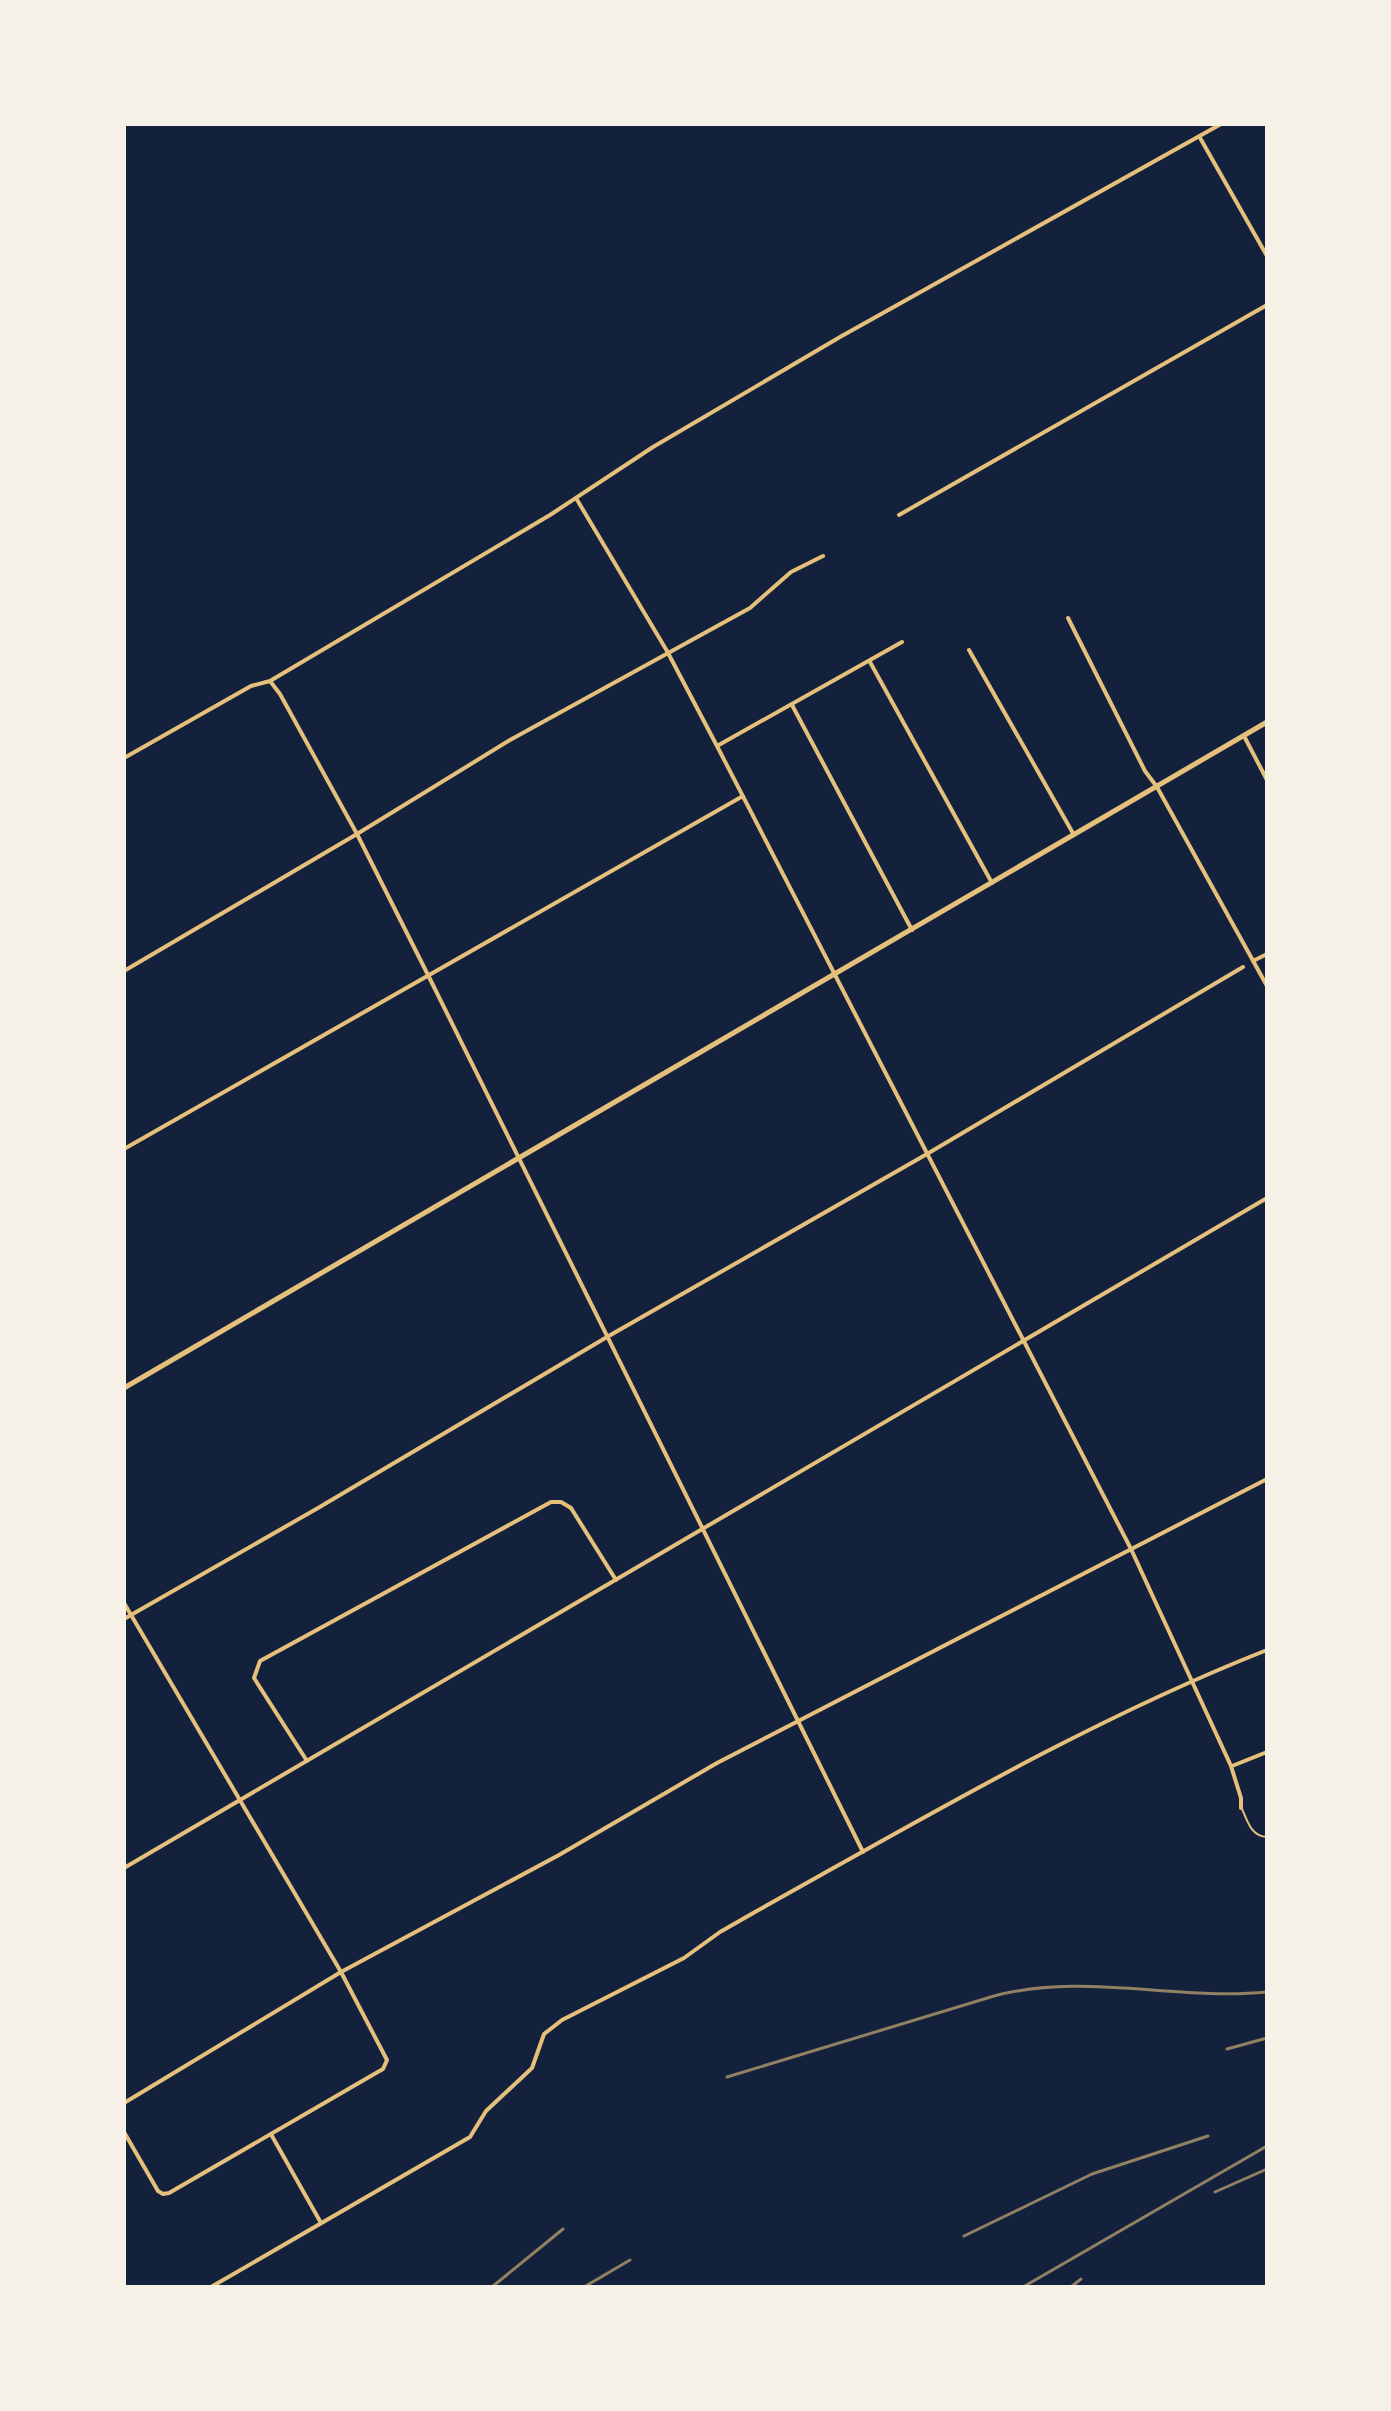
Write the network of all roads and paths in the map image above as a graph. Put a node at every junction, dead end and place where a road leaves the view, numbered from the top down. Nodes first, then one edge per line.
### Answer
1 (1221, 124) edge
2 (1199, 136) junction
3 (1267, 256) edge
4 (1267, 305) edge
5 (576, 498) junction
6 (899, 515) dead end
7 (823, 556) dead end
8 (1068, 618) dead end
9 (902, 642) dead end
10 (969, 650) dead end
11 (667, 651) junction
12 (870, 662) junction
13 (270, 681) junction
14 (792, 705) junction
15 (1267, 722) edge
16 (1244, 735) junction
17 (717, 746) junction
18 (124, 758) edge
19 (1267, 780) edge
20 (1157, 787) junction
21 (743, 796) junction
22 (357, 834) junction
23 (1074, 835) junction
24 (992, 883) junction
25 (912, 930) junction
26 (1267, 954) edge
27 (1253, 961) junction
28 (1243, 967) dead end
29 (124, 971) edge
30 (835, 974) junction
31 (428, 975) junction
32 (1267, 986) edge
33 (124, 1149) edge
34 (927, 1154) junction
35 (519, 1159) junction
36 (1267, 1198) edge
37 (607, 1337) junction
38 (1024, 1341) junction
39 (124, 1388) edge
40 (1267, 1479) edge
41 (703, 1528) junction
42 (1131, 1549) junction
43 (616, 1580) junction
44 (124, 1603) edge
45 (131, 1615) junction
46 (124, 1619) edge
47 (1267, 1650) edge
48 (1190, 1680) junction
49 (799, 1721) junction
50 (1267, 1752) edge
51 (307, 1761) junction
52 (1231, 1766) junction
53 (240, 1801) junction
54 (1241, 1808) joint
55 (1267, 1837) edge
56 (863, 1852) junction
57 (124, 1868) edge
58 (341, 1972) junction
59 (124, 2103) edge
60 (124, 2132) edge
61 (272, 2136) junction
62 (321, 2223) junction
63 (211, 2287) edge

1 - 2 street
2 - 3 street
2 - 5 street
4 - 6 street
5 - 11 street
5 - 13 street
7 - 11 street
8 - 20 street
9 - 12 street
10 - 23 street
11 - 17 street
11 - 22 street
12 - 14 street
12 - 24 street
13 - 18 street
13 - 22 street
14 - 17 street
14 - 25 street
15 - 16 street
16 - 19 street
16 - 20 street
17 - 21 street
20 - 23 street
20 - 27 street
21 - 30 street
21 - 31 street
22 - 29 street
22 - 31 street
23 - 24 street
24 - 25 street
25 - 30 street
26 - 27 street
27 - 32 street
28 - 34 street
30 - 34 street
30 - 35 street
31 - 33 street
31 - 35 street
34 - 37 street
34 - 38 street
35 - 37 street
35 - 39 street
36 - 38 street
37 - 41 street
37 - 45 street
38 - 41 street
38 - 42 street
40 - 42 street
41 - 43 street
41 - 49 street
42 - 48 street
42 - 49 street
43 - 51 street
43 - 51 street
44 - 45 street
45 - 46 street
45 - 53 street
47 - 48 street
48 - 52 street
48 - 56 street
49 - 56 street
49 - 58 street
50 - 52 street
51 - 53 street
52 - 54 street
53 - 57 street
53 - 58 street
54 - 55 lane
56 - 62 street
58 - 59 street
58 - 61 street
60 - 61 street
61 - 62 street
62 - 63 street

